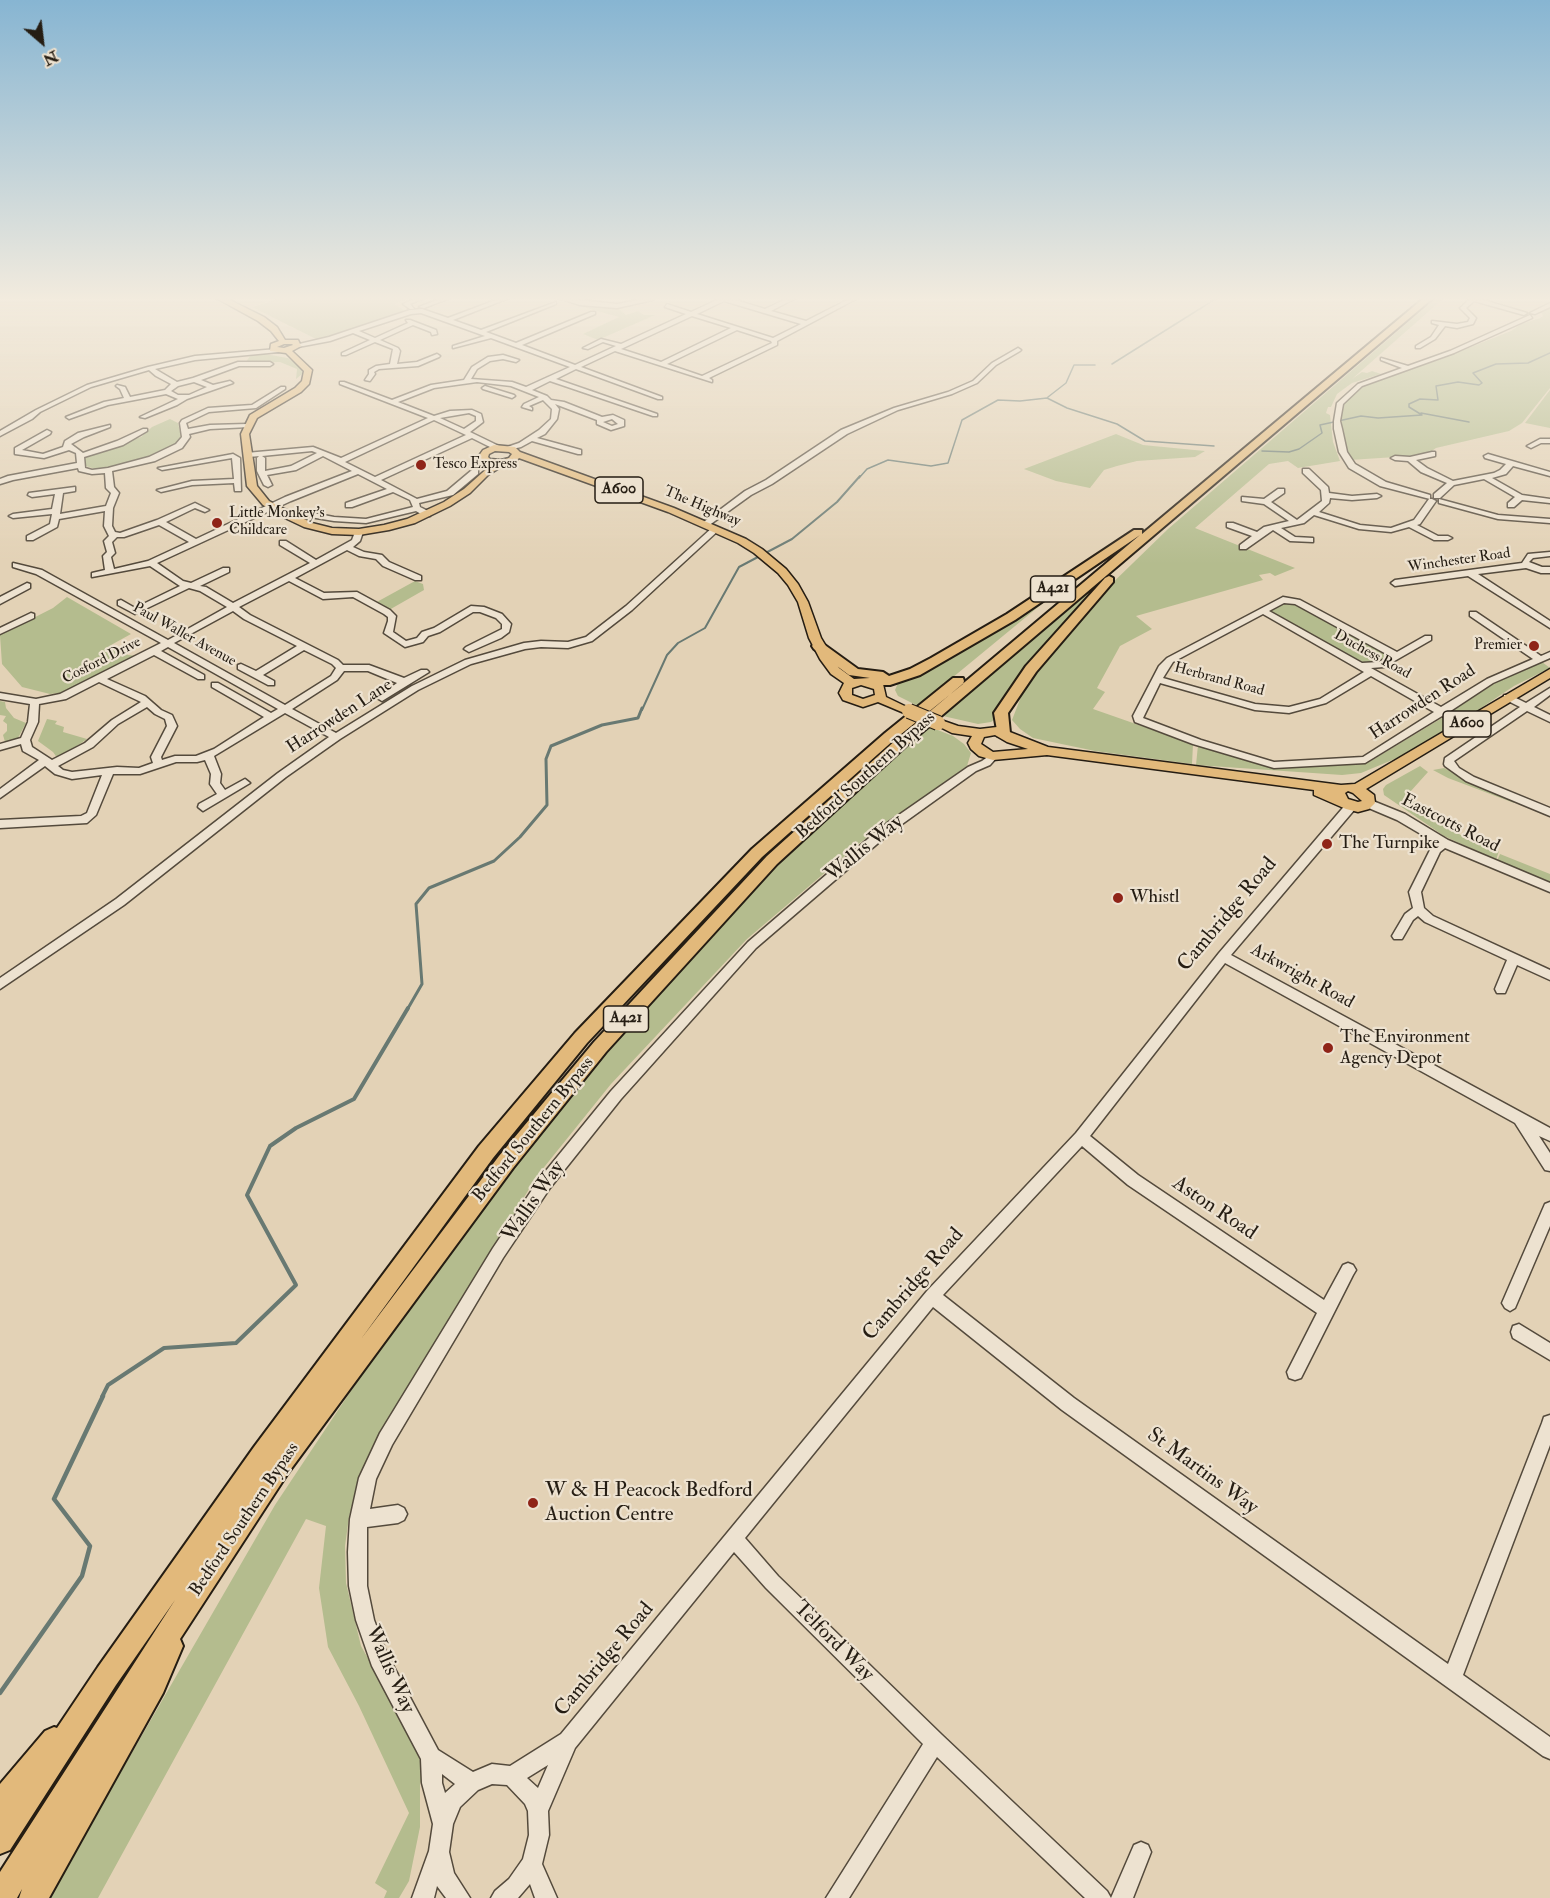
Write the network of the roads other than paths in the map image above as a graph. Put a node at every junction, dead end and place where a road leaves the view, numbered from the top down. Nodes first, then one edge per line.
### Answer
1 (89, 387) edge
2 (123, 387) edge
3 (171, 387) edge
4 (206, 387) edge
5 (302, 387) edge
6 (353, 387) edge
7 (432, 387) edge
8 (508, 387) edge
9 (520, 387) edge
10 (533, 387) edge
11 (575, 387) edge
12 (629, 387) edge
13 (965, 387) edge
14 (1314, 387) edge
15 (1322, 387) edge
16 (1358, 387) edge
17 (283, 388) dead end
18 (484, 388) dead end
19 (528, 389) junction
20 (167, 392) junction
21 (265, 392) dead end
22 (499, 392) junction
23 (276, 393) junction
24 (512, 396) dead end
25 (184, 398) junction
26 (660, 398) dead end
27 (128, 399) junction
28 (548, 400) junction
29 (392, 402) junction
30 (164, 409) junction
31 (530, 409) dead end
32 (173, 413) dead end
33 (655, 415) dead end
34 (69, 417) dead end
35 (143, 417) dead end
36 (434, 418) junction
37 (601, 419) dead end
38 (110, 425) dead end
39 (247, 426) junction
40 (146, 430) dead end
41 (186, 432) junction
42 (0, 434) edge
43 (469, 434) junction
44 (47, 436) dead end
45 (532, 439) junction
46 (1550, 441) edge
47 (67, 447) junction
48 (496, 447) junction
49 (1532, 447) dead end
50 (575, 449) dead end
51 (322, 454) junction
52 (1432, 454) dead end
53 (249, 455) junction
54 (1487, 455) dead end
55 (80, 456) junction
56 (514, 457) junction
57 (261, 458) dead end
58 (1395, 458) dead end
59 (152, 459) junction
60 (1410, 459) junction
61 (341, 461) junction
62 (487, 462) junction
63 (501, 463) junction
64 (1511, 463) junction
65 (80, 465) junction
66 (162, 468) junction
67 (108, 470) junction
68 (1315, 470) dead end
69 (358, 471) junction
70 (480, 472) junction
71 (263, 474) junction
72 (1550, 474) edge
73 (1487, 478) junction
74 (376, 479) junction
75 (450, 479) dead end
76 (0, 482) edge
77 (463, 483) junction
78 (1452, 483) junction
79 (268, 485) dead end
80 (72, 489) dead end
81 (393, 489) junction
82 (59, 491) junction
83 (1281, 491) dead end
84 (32, 495) dead end
85 (1327, 495) junction
86 (1520, 497) junction
87 (1373, 498) dead end
88 (1245, 499) dead end
89 (1434, 499) junction
90 (1550, 501) edge
91 (1266, 502) junction
92 (349, 505) dead end
93 (416, 505) junction
94 (1511, 505) dead end
95 (271, 506) junction
96 (109, 508) junction
97 (205, 510) dead end
98 (1314, 513) junction
99 (57, 514) junction
100 (427, 514) junction
101 (314, 515) dead end
102 (12, 516) dead end
103 (1550, 521) edge
104 (160, 522) junction
105 (1295, 522) junction
106 (705, 524) junction
107 (1230, 525) dead end
108 (1411, 525) junction
109 (1274, 527) junction
110 (716, 529) junction
111 (359, 532) junction
112 (41, 533) junction
113 (1143, 534) junction
114 (1257, 535) junction
115 (114, 536) junction
116 (30, 538) dead end
117 (1448, 538) dead end
118 (53, 540) dead end
119 (195, 542) junction
120 (283, 543) dead end
121 (1310, 543) dead end
122 (347, 547) junction
123 (1243, 547) dead end
124 (1550, 554) edge
125 (151, 562) junction
126 (315, 563) junction
127 (217, 564) dead end
128 (16, 565) dead end
129 (1527, 565) junction
130 (1550, 570) edge
131 (110, 572) junction
132 (407, 572) junction
133 (1470, 573) junction
134 (95, 575) dead end
135 (288, 577) junction
136 (418, 578) dead end
137 (393, 579) dead end
138 (1395, 584) dead end
139 (190, 585) junction
140 (40, 590) dead end
141 (0, 601) edge
142 (121, 603) dead end
143 (233, 607) junction
144 (1263, 611) junction
145 (1473, 614) dead end
146 (31, 616) dead end
147 (1550, 625) edge
148 (0, 631) edge
149 (1428, 637) dead end
150 (168, 643) junction
151 (304, 646) junction
152 (818, 646) junction
153 (469, 649) dead end
154 (154, 651) junction
155 (1397, 656) junction
156 (1545, 657) edge
157 (936, 661) junction
158 (1360, 665) junction
159 (1381, 665) junction
160 (241, 668) dead end
161 (341, 668) junction
162 (1372, 671) junction
163 (424, 672) dead end
164 (1550, 673) edge
165 (256, 675) junction
166 (201, 677) dead end
167 (100, 679) junction
168 (1157, 679) junction
169 (1386, 679) junction
170 (404, 682) junction
171 (870, 682) junction
172 (271, 683) dead end
173 (851, 683) junction
174 (215, 684) dead end
175 (1550, 691) edge
176 (0, 696) edge
177 (1507, 697) junction
178 (382, 698) dead end
179 (879, 698) junction
180 (36, 702) junction
181 (148, 702) junction
182 (1526, 707) junction
183 (285, 709) junction
184 (1441, 712) junction
185 (271, 717) junction
186 (1550, 719) edge
187 (1138, 720) joint
188 (1466, 725) junction
189 (956, 730) junction
190 (980, 733) junction
191 (1007, 736) junction
192 (336, 737) junction
193 (25, 740) junction
194 (975, 746) junction
195 (0, 747) edge
196 (1047, 752) junction
197 (1000, 755) junction
198 (209, 756) junction
199 (49, 763) junction
200 (159, 764) junction
201 (972, 769) junction
202 (109, 771) junction
203 (1383, 772) junction
204 (1216, 773) junction
205 (245, 783) dead end
206 (1357, 789) junction
207 (0, 794) edge
208 (224, 794) junction
209 (1345, 799) junction
210 (1368, 803) junction
211 (203, 807) dead end
212 (1550, 812) edge
213 (0, 824) edge
214 (1444, 843) junction
215 (1550, 888) edge
216 (1419, 910) junction
217 (1398, 936) dead end
218 (1223, 956) junction
219 (1514, 958) junction
220 (1550, 975) edge
221 (0, 984) edge
222 (1501, 989) dead end
223 (1520, 1119) junction
224 (1550, 1135) edge
225 (1081, 1137) junction
226 (1550, 1165) edge
227 (1550, 1209) edge
228 (1547, 1229) edge
229 (1348, 1270) dead end
230 (932, 1296) junction
231 (1510, 1303) dead end
232 (1326, 1310) junction
233 (1520, 1332) dead end
234 (1550, 1352) edge
235 (1295, 1372) dead end
236 (1550, 1422) edge
237 (398, 1514) dead end
238 (359, 1519) junction
239 (735, 1540) junction
240 (186, 1606) junction
241 (107, 1676) junction
242 (1452, 1678) junction
243 (568, 1741) junction
244 (935, 1742) junction
245 (1550, 1749) edge
246 (431, 1757) junction
247 (512, 1776) junction
248 (471, 1783) junction
249 (0, 1806) edge
250 (538, 1811) junction
251 (443, 1824) junction
252 (0, 1840) edge
253 (439, 1852) junction
254 (1141, 1852) dead end
255 (532, 1864) junction
256 (0, 1898) edge
257 (33, 1898) edge
258 (423, 1898) edge
259 (459, 1898) edge
260 (502, 1898) edge
261 (546, 1898) edge
262 (837, 1898) edge
263 (1100, 1898) edge
264 (1122, 1898) edge

1 - 42 street
2 - 27 street
3 - 20 street
4 - 25 street
5 - 39 main road
6 - 29 street
7 - 29 street
8 - 22 street
9 - 19 street
10 - 19 street
11 - 33 street
12 - 26 street
13 - 106 street
14 - 113 highway, Bedford Southern Bypass / A421
15 - 113 highway, Bedford Southern Bypass / A421
16 - 89 street
17 - 23 street
18 - 22 street
19 - 28 street
20 - 25 street
20 - 27 street
21 - 23 street
22 - 24 street
23 - 41 street
25 - 30 street
27 - 34 street
28 - 31 street
28 - 37 street
28 - 45 street
29 - 36 street
30 - 32 street
30 - 35 street
36 - 43 street
36 - 43 street
36 - 61 street
38 - 47 street
39 - 41 street
39 - 53 main road
40 - 55 street
41 - 59 street
43 - 48 street
43 - 74 street
44 - 47 street
45 - 48 street
45 - 50 street
46 - 49 street
47 - 55 street
48 - 56 main road
48 - 62 main road
51 - 53 street
51 - 61 street
51 - 71 street
52 - 60 street
53 - 95 main road
54 - 64 street
55 - 65 street
56 - 63 main road, The Highway
56 - 106 main road, The Highway / A600
57 - 71 street
58 - 60 street
59 - 66 street
59 - 67 street
60 - 78 street
61 - 69 street
62 - 63 main road
62 - 70 main road
63 - 70 main road
64 - 72 street
64 - 73 street
65 - 67 street
65 - 76 street
66 - 66 street
67 - 96 street
68 - 85 street
69 - 74 street
69 - 95 street
70 - 77 street
70 - 100 main road
71 - 79 street
73 - 78 street
73 - 86 street
74 - 81 street
75 - 77 street
77 - 93 street
78 - 89 street
80 - 82 street
81 - 92 street
81 - 93 street
82 - 84 street
82 - 99 street
83 - 91 street
85 - 87 street
85 - 98 street
86 - 90 street
86 - 94 street
88 - 91 street
89 - 103 street
89 - 108 street
91 - 105 street
93 - 100 street
93 - 101 street
95 - 111 main road
95 - 119 street
96 - 99 street
96 - 115 street
97 - 104 street
98 - 105 street
98 - 108 street
99 - 102 street
99 - 112 street
100 - 111 main road
104 - 115 street
104 - 119 street
105 - 109 street
106 - 110 main road, The Highway / A600
107 - 114 street
108 - 117 street
109 - 114 street
109 - 121 street
110 - 152 main road, The Highway / A600
110 - 192 street, Harrowden Lane
111 - 122 street
112 - 116 street
112 - 118 street
113 - 157 highway, A421
113 - 191 highway, A421
113 - 240 highway, Bedford Southern Bypass / A421
113 - 241 highway, Bedford Southern Bypass / A421
114 - 123 street
115 - 131 street
119 - 125 street
120 - 126 street
122 - 126 street, Cosford Drive
122 - 132 street
124 - 129 street, Winchester Road
125 - 131 street
125 - 139 street
126 - 135 street, Cosford Drive
127 - 139 street
128 - 150 street, Paul Waller Avenue
129 - 130 street, Winchester Road
129 - 133 street, Winchester Road
131 - 134 street
132 - 136 street
132 - 137 street
133 - 138 street, Winchester Road
133 - 147 street
135 - 143 street, Cosford Drive
135 - 153 street
139 - 142 street
139 - 143 street
140 - 141 street
143 - 150 street, Cosford Drive
143 - 151 street
144 - 155 street, Duchess Road
144 - 158 street, Duchess Road
144 - 168 street, Duchess Road
145 - 156 street
146 - 148 street
149 - 155 street
150 - 154 street, Cosford Drive
150 - 183 street, Paul Waller Avenue
151 - 161 street
151 - 165 street
152 - 157 highway, A421
152 - 173 main road, A600
154 - 166 street
154 - 167 street, Cosford Drive
155 - 159 street
156 - 184 street, Harrowden Road
157 - 171 highway, A421
158 - 159 street
158 - 162 street, Duchess Road
159 - 169 street
160 - 165 street
161 - 170 street
161 - 183 street
162 - 168 street, Herbrand Road
162 - 169 street, Duchess Road
163 - 170 street
164 - 177 main road, Harrowden Road / A600
165 - 172 street
167 - 180 street, Cosford Drive
167 - 181 street
168 - 187 street, Duchess Road
169 - 184 street, Duchess Road
170 - 178 street
171 - 173 main road
171 - 179 main road
173 - 179 main road
174 - 185 street
175 - 182 street
176 - 180 street, Cosford Drive
177 - 182 street
177 - 188 main road, Harrowden Road / A600
179 - 189 main road, bridge
180 - 193 street
181 - 199 street
181 - 200 street
182 - 186 street
182 - 212 street
183 - 185 street
183 - 192 street, Paul Waller Avenue
184 - 187 street, Harrowden Road
184 - 188 street, Duchess Road
185 - 198 street
188 - 203 main road, Harrowden Road / A600
189 - 190 main road
189 - 194 main road
190 - 191 main road
190 - 194 main road
191 - 196 main road
191 - 197 main road
192 - 221 street, Harrowden Lane
193 - 195 street
193 - 199 street
194 - 197 main road
194 - 201 street
196 - 197 main road, A600
196 - 204 main road, A600
197 - 201 street, Wallis Way
198 - 200 street
198 - 208 street
199 - 202 street
199 - 207 street
200 - 202 street
201 - 238 street, Wallis Way
202 - 213 street
203 - 204 main road, A600
203 - 206 main road, Harrowden Road / A600
204 - 209 main road, A600
205 - 208 street
206 - 209 main road
206 - 210 main road
208 - 211 street
209 - 210 main road
209 - 218 street, Cambridge Road
210 - 214 street, Eastcotts Road
214 - 215 street, Eastcotts Road
214 - 216 street
216 - 217 street
216 - 219 street
218 - 223 street, Arkwright Road
218 - 225 street, Cambridge Road
219 - 220 street
219 - 222 street
223 - 224 street, Arkwright Road
223 - 226 street, Arkwright Road
225 - 230 street, Cambridge Road
225 - 232 street, Aston Road
227 - 228 street
228 - 231 street
229 - 232 street
230 - 239 street, Cambridge Road
230 - 242 street, St Martins Way
232 - 235 street
233 - 234 street
236 - 242 street
237 - 238 street
238 - 246 street, Wallis Way
239 - 243 street, Cambridge Road
239 - 244 street, Telford Way
240 - 256 highway, Bedford Southern Bypass / A421
240 - 257 highway
241 - 249 highway
241 - 252 highway, Bedford Southern Bypass / A421
242 - 245 street, St Martins Way
243 - 247 street
243 - 250 street, Cambridge Road
244 - 262 street
244 - 263 street, Telford Way
246 - 248 street
246 - 251 street, Wallis Way
247 - 248 street
247 - 250 street
248 - 251 street
250 - 255 street
251 - 253 street
253 - 258 street
253 - 259 street
254 - 264 street
255 - 260 street
255 - 261 street

